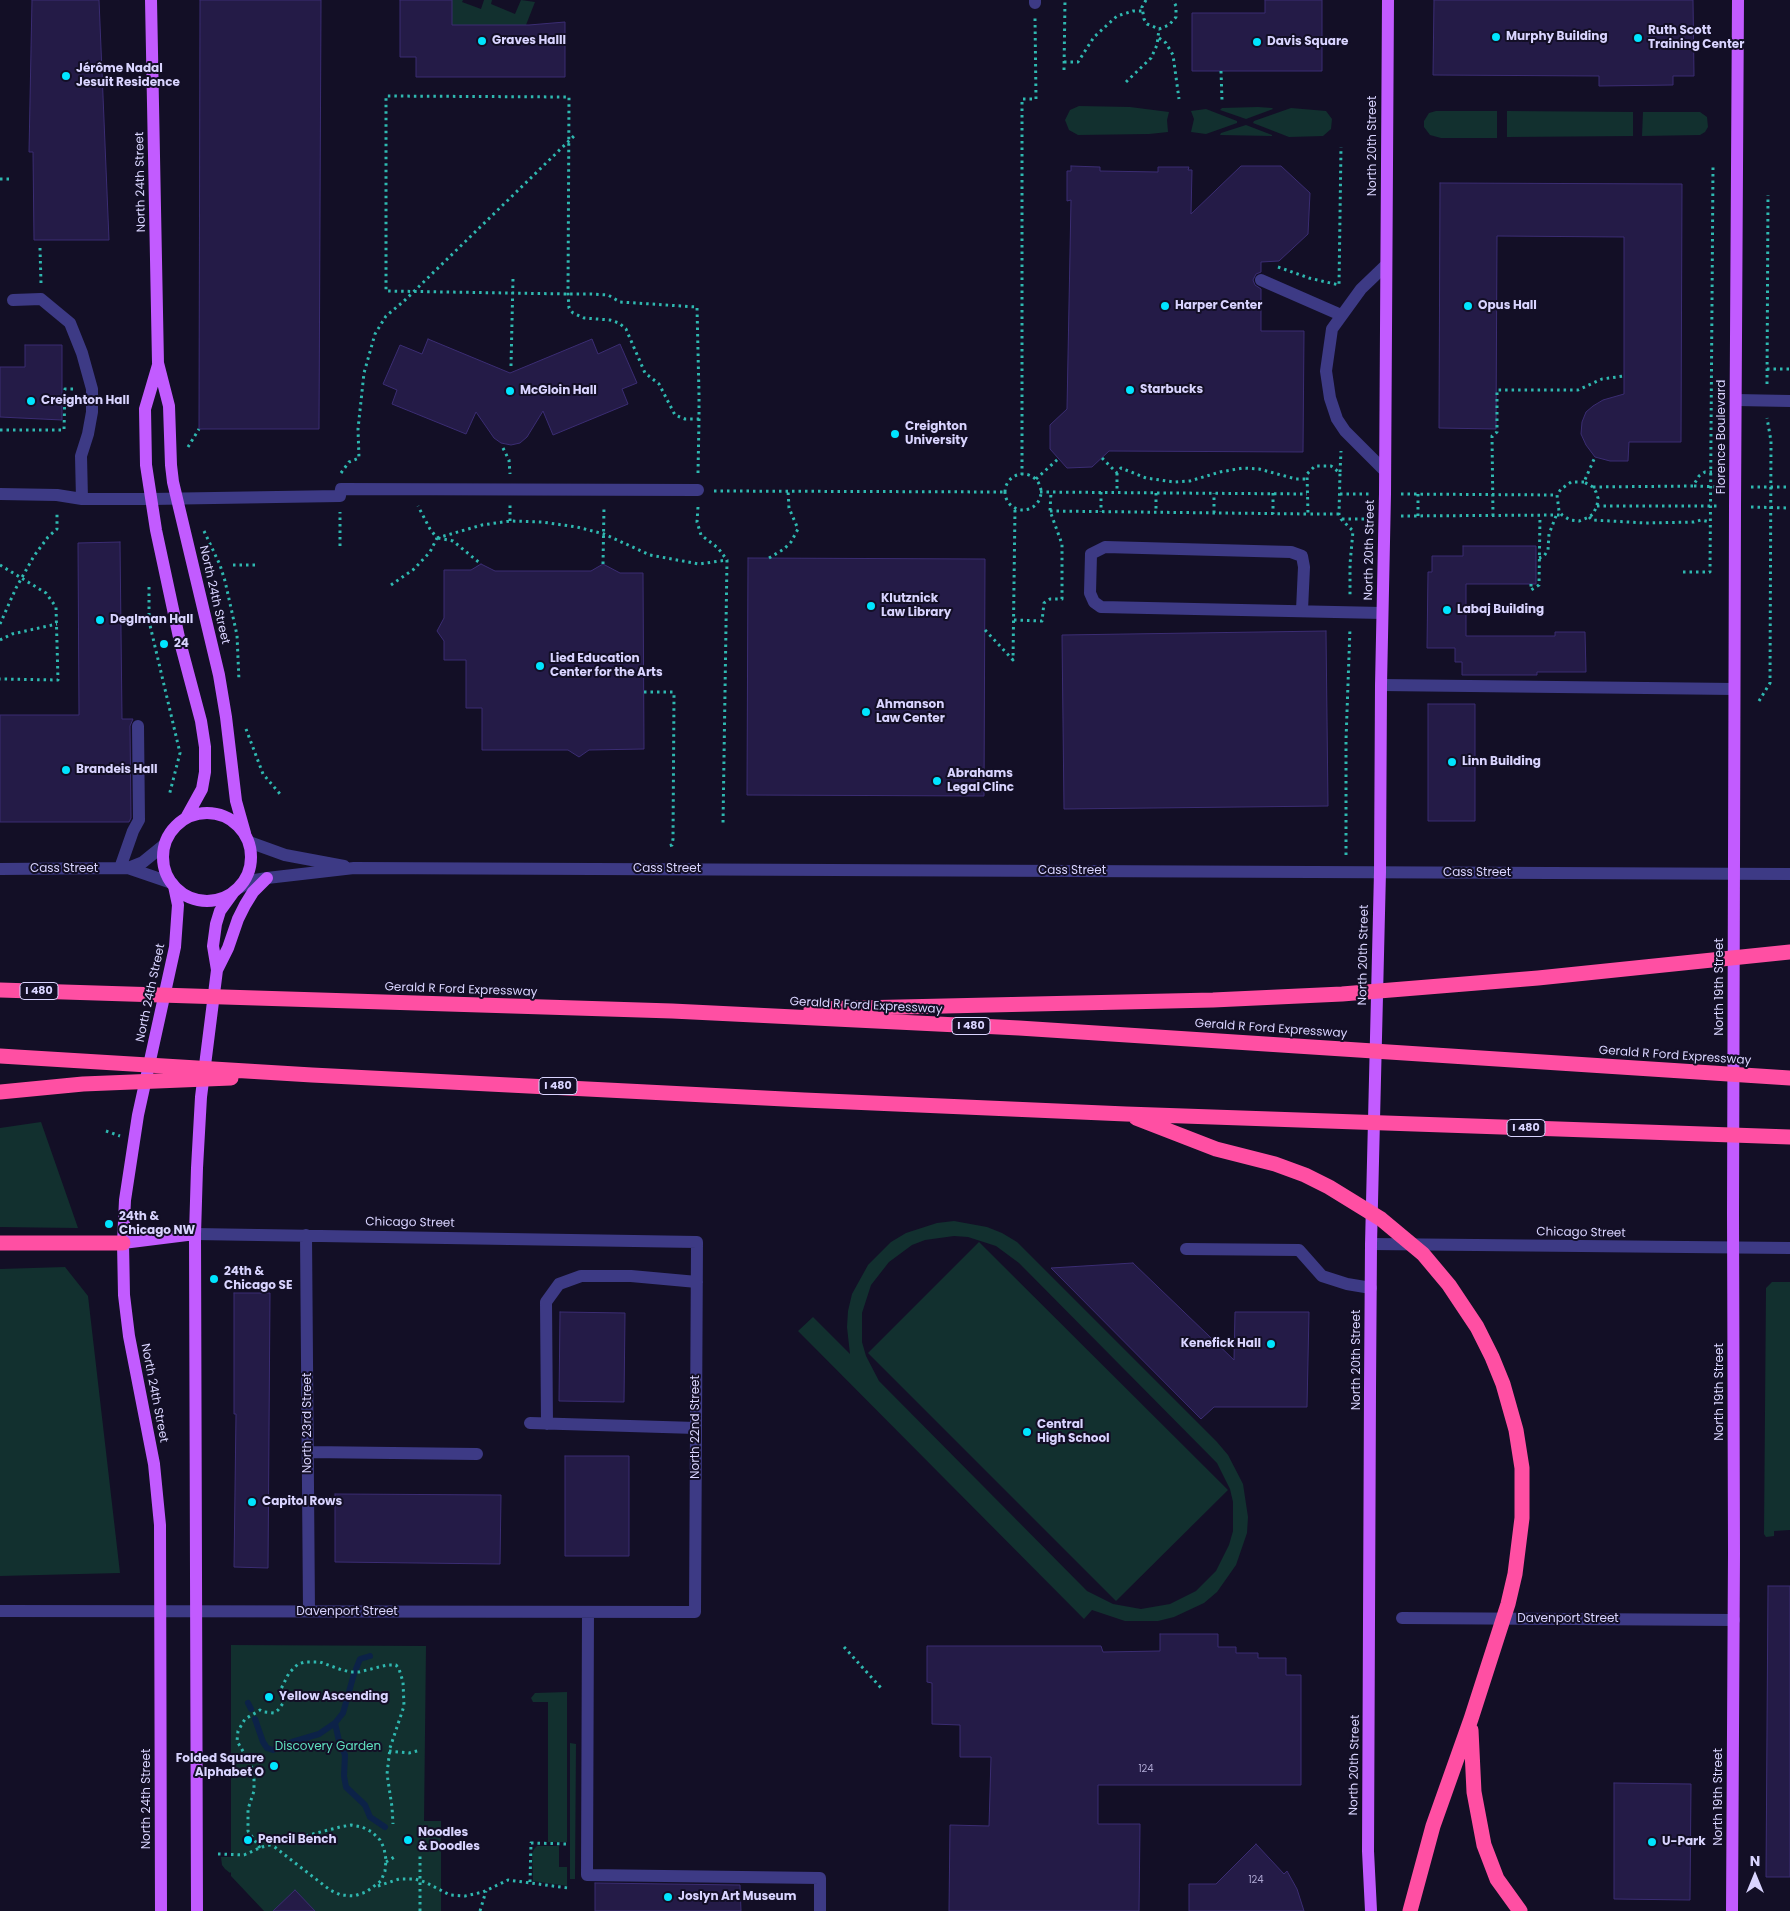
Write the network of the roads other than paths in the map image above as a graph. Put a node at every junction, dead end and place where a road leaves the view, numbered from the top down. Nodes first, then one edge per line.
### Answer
1 (151, 0) edge
2 (1388, 0) edge
3 (1738, 0) edge
4 (1386, 265) junction
5 (1261, 280) dead end
6 (13, 300) dead end
7 (1341, 314) junction
8 (158, 363) junction
9 (1736, 400) junction
10 (1790, 400) edge
11 (1385, 471) junction
12 (698, 490) road end
13 (0, 494) edge
14 (82, 499) junction
15 (151, 499) junction
16 (178, 499) junction
17 (1302, 610) junction
18 (1382, 613) junction
19 (1381, 685) junction
20 (1734, 689) junction
21 (138, 726) dead end
22 (186, 818) junction
23 (247, 838) junction
24 (164, 845) junction
25 (124, 868) junction
26 (354, 868) junction
27 (0, 869) edge
28 (1380, 872) junction
29 (1734, 873) junction
30 (1790, 874) edge
31 (267, 878) junction
32 (173, 885) junction
33 (236, 890) junction
34 (1790, 952) edge
35 (217, 970) junction
36 (0, 990) edge
37 (672, 1011) junction
38 (0, 1056) edge
39 (312, 1074) junction
40 (1790, 1078) edge
41 (0, 1092) edge
42 (1126, 1114) junction
43 (1790, 1137) edge
44 (195, 1234) junction
45 (306, 1235) junction
46 (697, 1242) joint
47 (0, 1243) edge
48 (123, 1243) junction
49 (1371, 1244) junction
50 (1733, 1248) junction
51 (1790, 1248) edge
52 (1186, 1249) dead end
53 (697, 1282) junction
54 (1371, 1288) junction
55 (530, 1423) dead end
56 (547, 1424) junction
57 (696, 1428) junction
58 (308, 1452) junction
59 (477, 1454) dead end
60 (0, 1611) edge
61 (161, 1611) junction
62 (196, 1611) junction
63 (309, 1611) junction
64 (588, 1612) junction
65 (695, 1612) joint
66 (1402, 1618) dead end
67 (1734, 1620) junction
68 (1471, 1718) junction
69 (161, 1911) edge
70 (197, 1911) edge
71 (820, 1911) edge
72 (1372, 1911) edge
73 (1410, 1911) edge
74 (1520, 1911) edge
75 (1732, 1911) edge

1 - 8 main road, North 24th Street
2 - 4 main road, North 20th Street
3 - 9 main road, Florence Boulevard
4 - 7 street
4 - 11 main road, North 20th Street
5 - 7 street
6 - 14 street
7 - 11 street
8 - 15 main road, North 24th Street
8 - 16 main road, North 24th Street
9 - 10 street
9 - 20 main road, Florence Boulevard
11 - 18 main road, North 20th Street
12 - 16 street
13 - 14 street
14 - 15 street
15 - 16 street
15 - 22 main road, North 24th Street
16 - 23 main road, North 24th Street
17 - 17 street
17 - 18 street
18 - 19 main road, North 20th Street
19 - 20 street
19 - 28 main road, North 20th Street
20 - 29 main road, Florence Boulevard
21 - 25 street
22 - 23 main road
22 - 24 main road
23 - 26 street
23 - 33 main road
24 - 25 street, Cass Street
24 - 32 main road
25 - 27 street, Cass Street
25 - 32 street, Cass Street
26 - 28 street, Cass Street
26 - 31 street
28 - 29 street, Cass Street
28 - 49 main road, North 20th Street
29 - 30 street, Cass Street
29 - 50 main road, North 19th Street
31 - 33 street
31 - 35 main road
32 - 33 main road
32 - 48 main road, North 24th Street
33 - 35 main road
34 - 37 highway
35 - 44 main road
36 - 37 highway, Gerald R Ford Expressway / I 480
37 - 40 highway, Gerald R Ford Expressway / I 480
38 - 39 highway, I 480
39 - 41 highway
39 - 42 highway, I 480
42 - 43 highway, I 480
42 - 68 highway
44 - 45 street, Chicago Street
44 - 48 main road, Chicago Street
44 - 62 main road
45 - 46 street, Chicago Street
45 - 58 street, North 23rd Street
46 - 53 street, North 22nd Street
47 - 48 highway
48 - 61 main road, North 24th Street
49 - 50 street, Chicago Street
49 - 54 main road, North 20th Street
50 - 51 street, Chicago Street
50 - 67 main road, North 19th Street
52 - 54 street
53 - 56 street
53 - 57 street, North 22nd Street
54 - 72 main road, North 20th Street
55 - 56 street
56 - 57 street
57 - 65 street, North 22nd Street
58 - 59 street
58 - 63 street, North 23rd Street
60 - 61 street, Davenport Street
61 - 62 street, Davenport Street
61 - 69 main road, North 24th Street
62 - 63 street, Davenport Street
62 - 70 main road
63 - 64 street, Davenport Street
64 - 65 street, Davenport Street
64 - 71 street
66 - 67 street, Davenport Street
67 - 75 main road, North 19th Street
68 - 73 highway
68 - 74 highway

